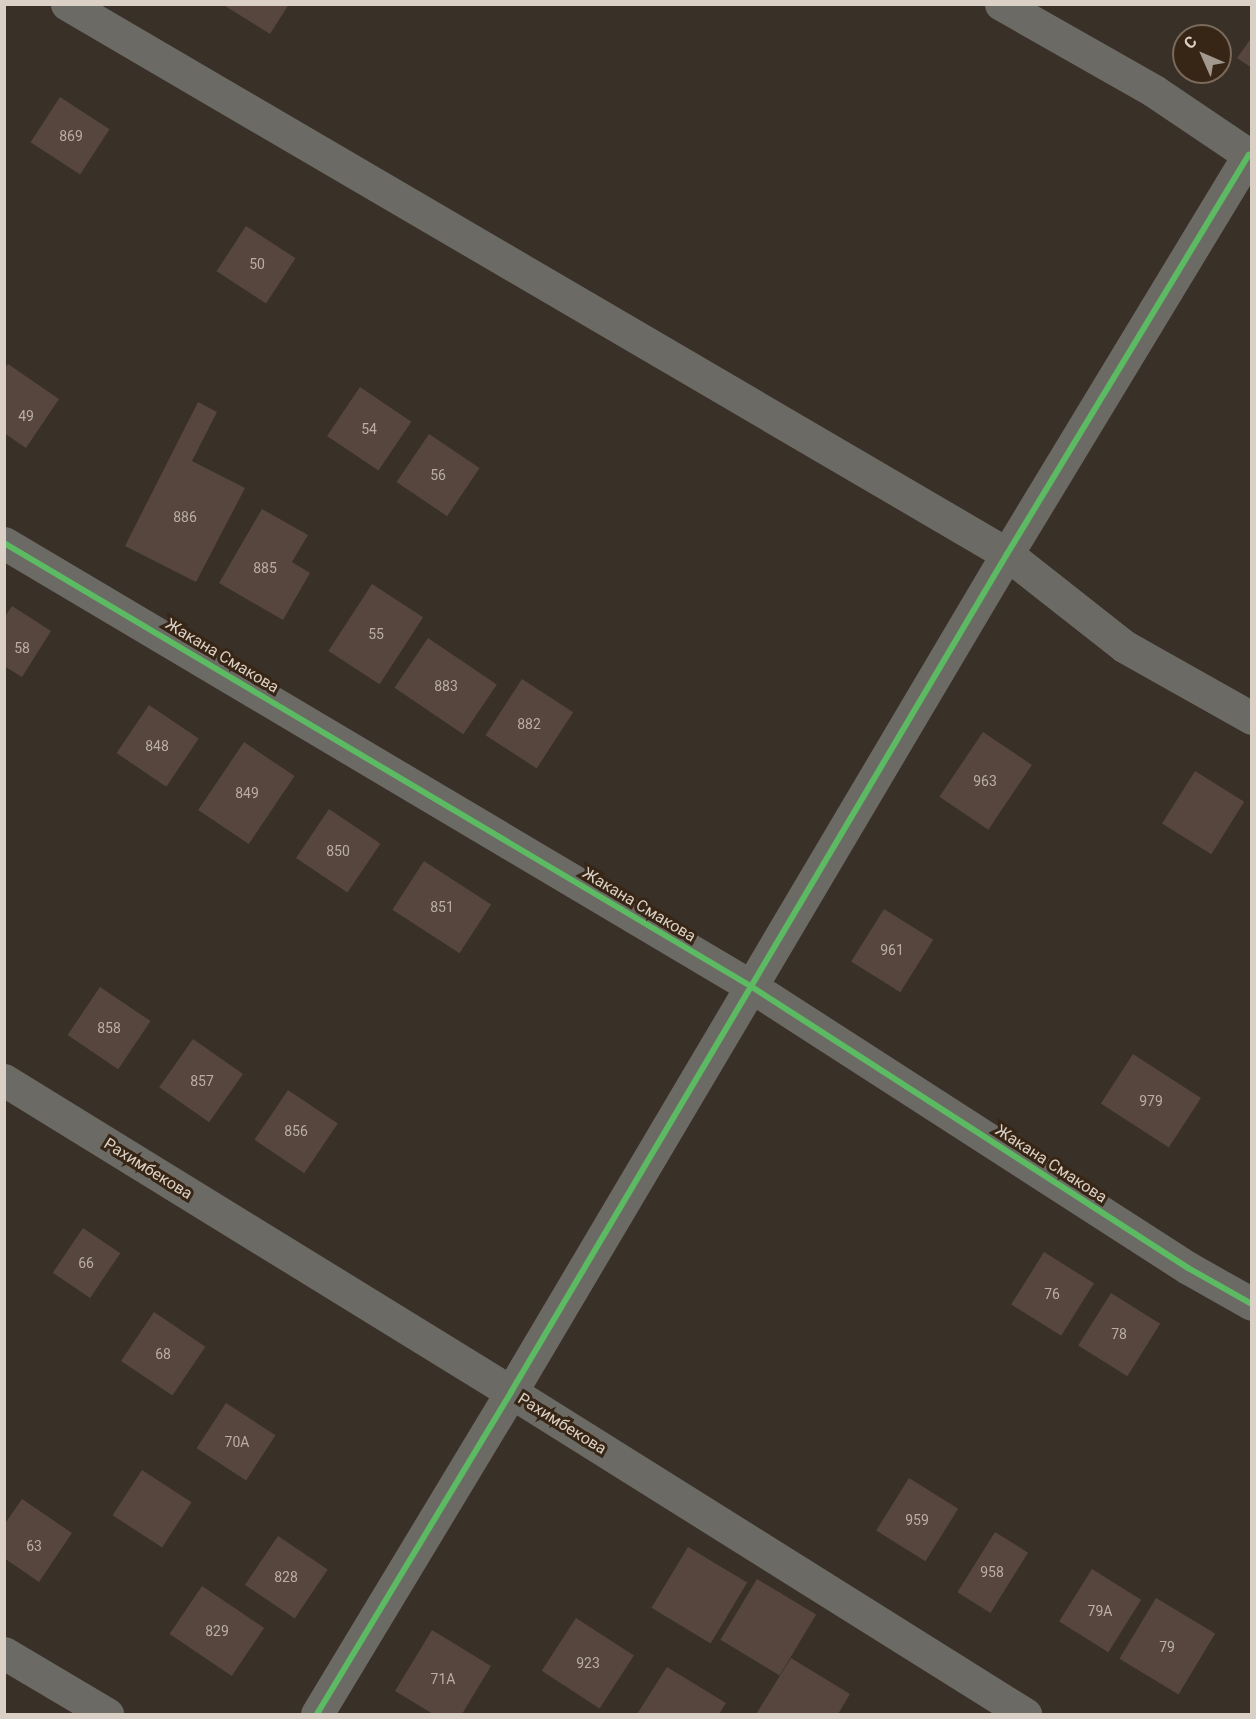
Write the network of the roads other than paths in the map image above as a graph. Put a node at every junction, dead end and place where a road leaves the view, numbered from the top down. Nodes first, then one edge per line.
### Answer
1 (67, 4) edge
2 (1001, 4) edge
3 (1250, 154) edge
4 (4, 543) edge
5 (1007, 554) junction
6 (1251, 718) edge
7 (752, 987) junction
8 (4, 1080) edge
9 (1251, 1304) edge
10 (511, 1392) junction
11 (4, 1653) edge
12 (107, 1714) edge
13 (317, 1714) edge
14 (1025, 1714) edge

1 - 5 street
2 - 3 street
3 - 5 street
4 - 7 street, Жакана Смакова
5 - 6 street
5 - 7 street
7 - 9 street, Жакана Смакова
7 - 10 street
8 - 10 street, Рахимбекова
10 - 13 street
10 - 14 street, Рахимбекова
11 - 12 street

